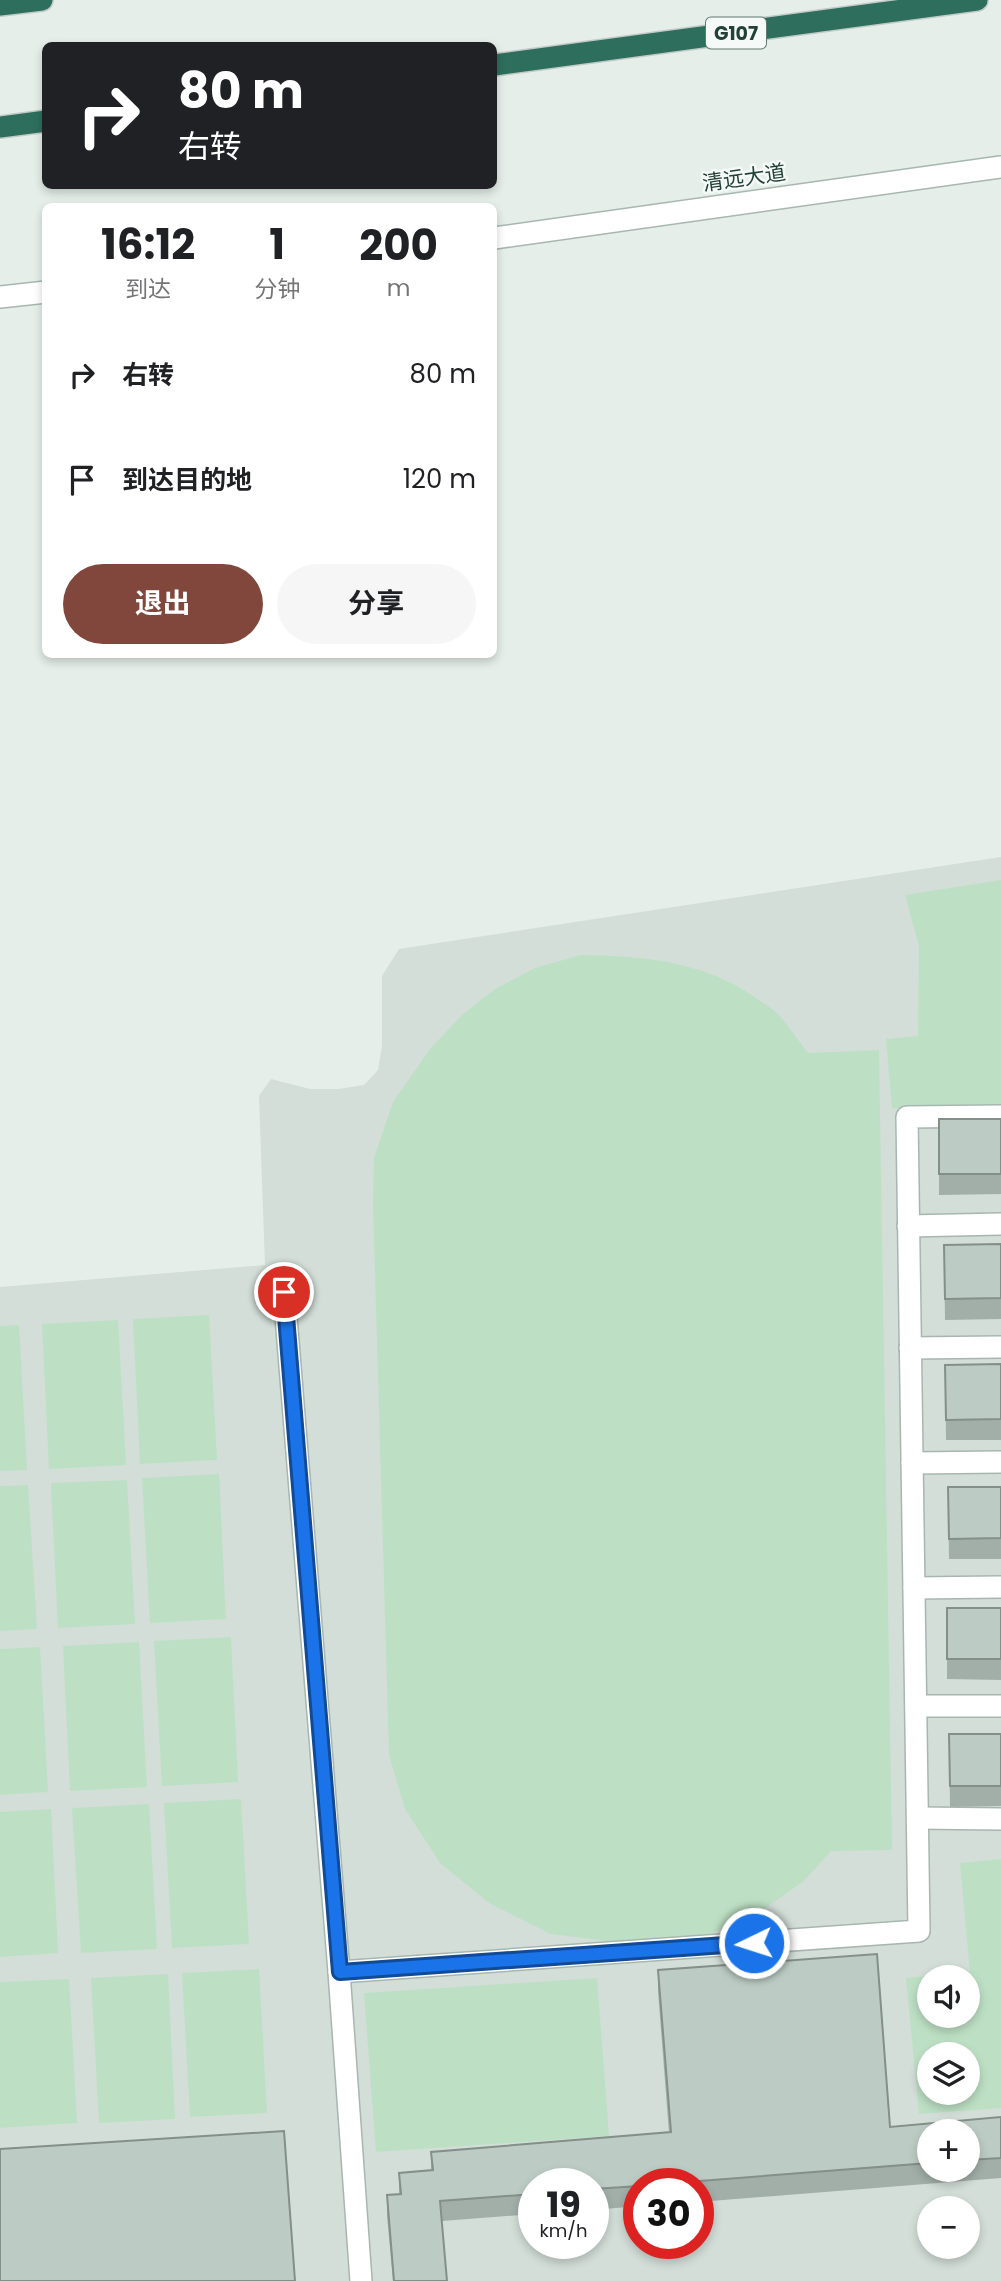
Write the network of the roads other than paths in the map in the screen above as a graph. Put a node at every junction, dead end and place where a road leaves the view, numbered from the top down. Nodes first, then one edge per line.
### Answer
1 (42, 0) edge
2 (977, 0) edge
3 (0, 5) edge
4 (497, 65) edge
5 (42, 122) edge
6 (0, 127) edge
7 (1001, 167) edge
8 (497, 238) edge
9 (42, 292) edge
10 (0, 297) edge
11 (1001, 1116) edge
12 (1001, 1224) edge
13 (908, 1226) junction
14 (284, 1292) dead end
15 (1001, 1347) edge
16 (911, 1348) junction
17 (1001, 1462) edge
18 (912, 1463) junction
19 (1001, 1587) edge
20 (914, 1588) junction
21 (916, 1706) junction
22 (1001, 1706) edge
23 (918, 1818) junction
24 (1001, 1819) edge
25 (340, 1972) junction
26 (361, 2281) edge

1 - 3 highway
2 - 4 highway, G107
5 - 6 highway
7 - 8 street, 清远大道
9 - 10 street
11 - 13 street
12 - 13 street
13 - 16 street
14 - 25 street
15 - 16 street
16 - 18 street
17 - 18 street
18 - 20 street
19 - 20 street
20 - 21 street
21 - 22 street
21 - 23 street
23 - 24 street
23 - 25 street
25 - 26 street

